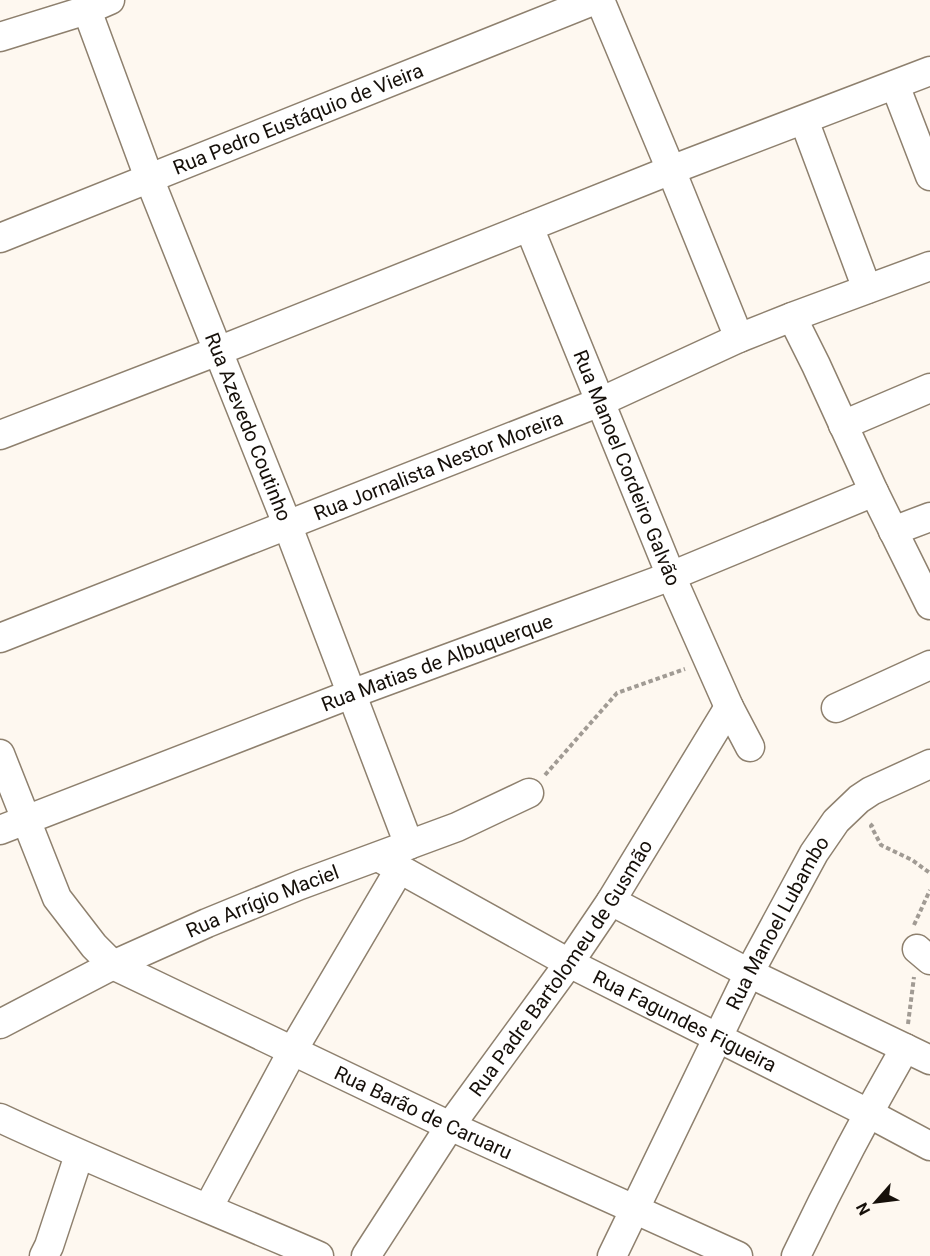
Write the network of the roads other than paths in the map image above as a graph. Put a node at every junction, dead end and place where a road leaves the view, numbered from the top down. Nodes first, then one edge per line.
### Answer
1 (598, 0) edge
2 (99, 5) edge
3 (0, 37) edge
4 (930, 71) edge
5 (895, 85) junction
6 (804, 120) junction
7 (671, 170) junction
8 (930, 176) edge
9 (149, 178) junction
10 (529, 227) junction
11 (0, 238) edge
12 (930, 266) edge
13 (867, 289) junction
14 (792, 317) junction
15 (739, 338) junction
16 (218, 351) junction
17 (930, 388) edge
18 (600, 402) junction
19 (843, 425) junction
20 (0, 435) edge
21 (874, 492) junction
22 (930, 517) edge
23 (287, 524) junction
24 (893, 531) junction
25 (671, 576) junction
26 (930, 605) edge
27 (0, 638) edge
28 (930, 665) edge
29 (351, 694) junction
30 (729, 707) junction
31 (836, 708) dead end
32 (750, 747) dead end
33 (0, 754) edge
34 (930, 764) edge
35 (529, 793) road end
36 (12, 825) edge
37 (395, 857) junction
38 (611, 901) junction
39 (569, 963) junction
40 (113, 964) junction
41 (749, 972) junction
42 (0, 1024) edge
43 (718, 1038) junction
44 (293, 1050) junction
45 (917, 1054) edge
46 (868, 1113) junction
47 (0, 1118) edge
48 (450, 1126) junction
49 (930, 1146) edge
50 (79, 1155) junction
51 (208, 1208) junction
52 (634, 1208) junction
53 (44, 1256) edge
54 (319, 1256) edge
55 (366, 1256) edge
56 (612, 1256) edge
57 (738, 1256) edge
58 (796, 1256) edge

1 - 7 street
1 - 9 street, Rua Pedro Eustáquio de Vieira
2 - 3 street
2 - 9 street, Rua Azevedo Coutinho
4 - 5 street
5 - 6 street
5 - 8 street
6 - 7 street
6 - 13 street
7 - 10 street
7 - 15 street
9 - 11 street, Rua Pedro Eustáquio de Vieira
9 - 16 street, Rua Azevedo Coutinho
10 - 16 street
10 - 18 street, Rua Manoel Cordeiro Galvão
12 - 13 street, Rua Jornalista Nestor Moreira
13 - 14 street, Rua Jornalista Nestor Moreira
14 - 15 street, Rua Jornalista Nestor Moreira
14 - 19 street
15 - 18 street, Rua Jornalista Nestor Moreira
16 - 20 street
16 - 23 street, Rua Azevedo Coutinho
17 - 19 street
18 - 23 street, Rua Jornalista Nestor Moreira
18 - 25 street, Rua Manoel Cordeiro Galvão
19 - 21 street
21 - 24 street
21 - 25 street, Rua Matias de Albuquerque
22 - 24 street
23 - 27 street, Rua Jornalista Nestor Moreira
23 - 29 street, Rua Azevedo Coutinho
24 - 26 street
25 - 29 street, Rua Matias de Albuquerque
25 - 30 street, Rua Manoel Cordeiro Galvão
28 - 31 street
29 - 36 street, Rua Matias de Albuquerque
29 - 37 street, Rua Azevedo Coutinho
30 - 32 street, Rua Manoel Cordeiro Galvão
30 - 38 street, Rua Padre Bartolomeu de Gusmão
33 - 36 street, Rua Barão de Caruaru
34 - 41 street, Rua Manoel Lubambo
35 - 37 street, Rua Arrígio Maciel
36 - 40 street, Rua Barão de Caruaru
37 - 39 street, Rua Fagundes Figueira
37 - 40 street, Rua Arrígio Maciel
37 - 44 street
38 - 39 street, Rua Padre Bartolomeu de Gusmão
38 - 41 street
39 - 43 street, Rua Fagundes Figueira
39 - 48 street, Rua Padre Bartolomeu de Gusmão
40 - 42 street, Rua Arrígio Maciel
40 - 44 street, Rua Barão de Caruaru
41 - 43 street, Rua Manoel Lubambo
41 - 45 street
43 - 46 street, Rua Fagundes Figueira
43 - 52 street, Rua Manoel Lubambo
44 - 48 street, Rua Barão de Caruaru
44 - 51 street
45 - 46 street
46 - 49 street, Rua Fagundes Figueira
46 - 58 street
47 - 50 street
48 - 52 street, Rua Barão de Caruaru
48 - 55 street, Rua Padre Bartolomeu de Gusmão
50 - 51 street
50 - 53 street
51 - 54 street
52 - 56 street, Rua Manoel Lubambo
52 - 57 street, Rua Barão de Caruaru

